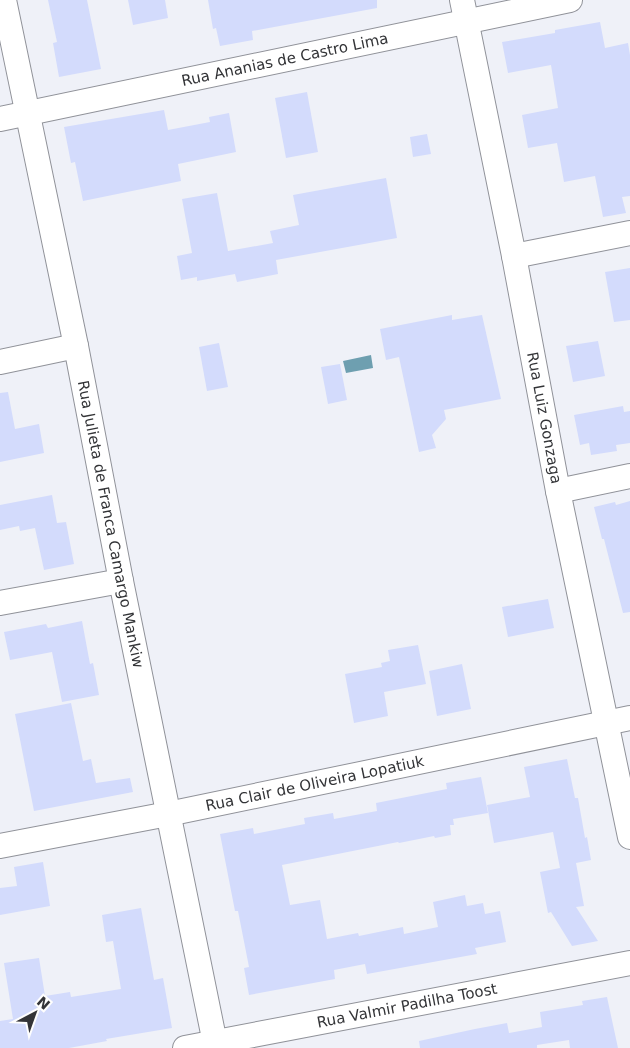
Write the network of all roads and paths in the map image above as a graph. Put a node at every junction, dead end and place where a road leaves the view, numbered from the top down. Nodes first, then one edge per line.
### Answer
1 (4, 0) edge
2 (570, 0) edge
3 (464, 10) edge
4 (28, 113) junction
5 (0, 119) edge
6 (630, 233) edge
7 (514, 256) junction
8 (76, 346) junction
9 (0, 362) edge
10 (630, 476) edge
11 (558, 490) junction
12 (121, 581) junction
13 (0, 603) edge
14 (619, 720) edge
15 (168, 814) junction
16 (630, 837) edge
17 (0, 846) edge
18 (630, 963) edge
19 (215, 1045) edge
20 (185, 1048) edge

1 - 4 street, Rua Julieta de Franca Camargo Mankiw
2 - 3 street, Rua Ananias de Castro Lima
3 - 4 street, Rua Ananias de Castro Lima
3 - 7 street, Rua Luiz Gonzaga
4 - 5 street, Rua Ananias de Castro Lima
4 - 8 street, Rua Julieta de Franca Camargo Mankiw
6 - 7 street
7 - 11 street, Rua Luiz Gonzaga
8 - 9 street
8 - 12 street, Rua Julieta de Franca Camargo Mankiw
10 - 11 street
11 - 14 street, Rua Luiz Gonzaga
12 - 13 street
12 - 15 street, Rua Julieta de Franca Camargo Mankiw
14 - 15 street, Rua Clair de Oliveira Lopatiuk
14 - 16 street, Rua Luiz Gonzaga
15 - 17 street, Rua Clair de Oliveira Lopatiuk
15 - 19 street, Rua Julieta de Franca Camargo Mankiw
18 - 19 street, Rua Valmir Padilha Toost
19 - 20 street, Rua Valmir Padilha Toost

